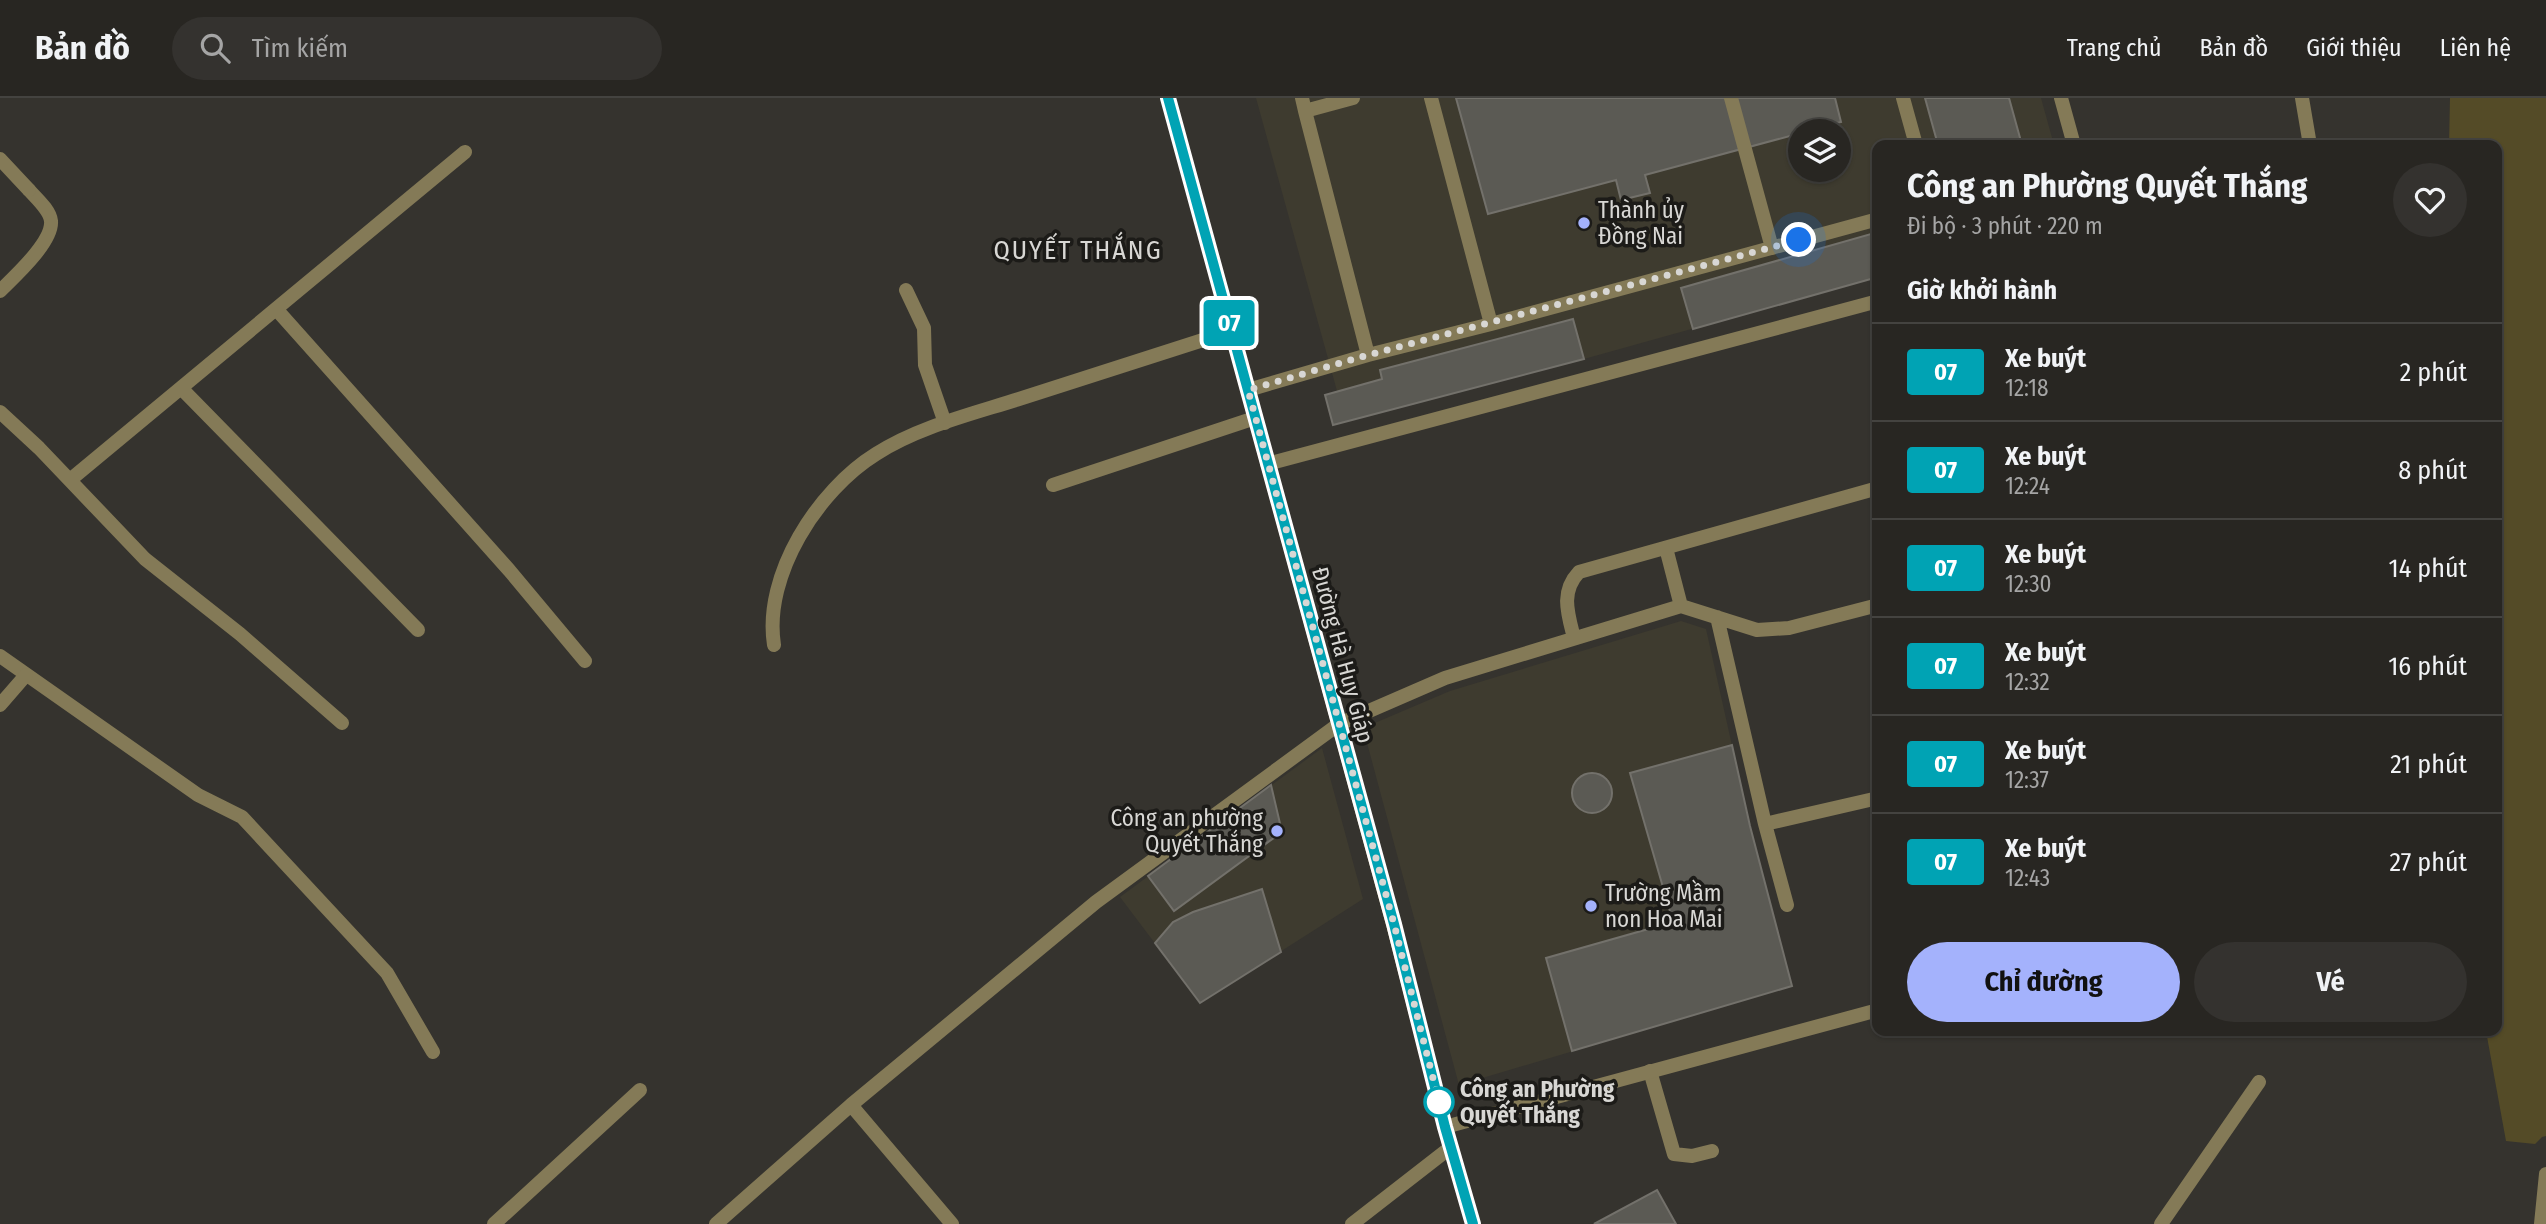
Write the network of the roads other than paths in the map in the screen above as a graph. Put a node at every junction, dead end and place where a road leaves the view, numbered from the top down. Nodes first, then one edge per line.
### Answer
1 (1168, 98) edge
2 (1353, 98) edge
3 (1431, 98) edge
4 (1731, 98) edge
5 (1903, 98) edge
6 (2061, 98) edge
7 (2302, 98) edge
8 (1303, 104) edge
9 (1915, 140) edge
10 (2073, 140) edge
11 (2309, 140) edge
12 (465, 152) dead end
13 (0, 159) edge
14 (1872, 221) edge
15 (1772, 248) junction
16 (906, 289) dead end
17 (0, 291) edge
18 (1872, 302) edge
19 (277, 310) junction
20 (1491, 324) junction
21 (1231, 331) junction
22 (1368, 355) junction
23 (181, 388) junction
24 (1248, 390) junction
25 (0, 412) edge
26 (1255, 418) junction
27 (945, 423) junction
28 (1267, 464) junction
29 (70, 480) junction
30 (1053, 485) dead end
31 (1872, 490) edge
32 (1666, 548) junction
33 (1681, 606) junction
34 (1872, 607) edge
35 (1717, 617) junction
36 (418, 630) dead end
37 (1574, 638) junction
38 (775, 645) dead end
39 (0, 656) edge
40 (585, 660) dead end
41 (26, 675) junction
42 (0, 705) edge
43 (342, 723) dead end
44 (1339, 724) junction
45 (1872, 798) edge
46 (1765, 824) junction
47 (1787, 905) dead end
48 (1872, 1012) edge
49 (433, 1052) dead end
50 (1650, 1071) junction
51 (2259, 1082) dead end
52 (640, 1090) dead end
53 (851, 1105) junction
54 (1445, 1127) junction
55 (1451, 1147) junction
56 (1712, 1151) dead end
57 (2546, 1174) edge
58 (494, 1224) edge
59 (716, 1224) edge
60 (952, 1224) edge
61 (1352, 1224) edge
62 (1473, 1224) edge
63 (2161, 1224) edge
64 (2541, 1224) edge

1 - 21 main road, Đường Hà Huy Giáp
2 - 8 street
3 - 20 street
4 - 15 street
5 - 9 street
6 - 10 street
7 - 11 street
8 - 22 street
12 - 19 street
13 - 17 street
14 - 15 street
15 - 20 street
16 - 27 street
18 - 28 street
19 - 23 street
19 - 40 street
20 - 22 street
21 - 24 main road, Đường Hà Huy Giáp
21 - 27 street
22 - 24 street
23 - 29 street
23 - 36 street
24 - 26 main road, Đường Hà Huy Giáp
25 - 29 street
26 - 28 main road, Đường Hà Huy Giáp
26 - 30 street
27 - 38 street
28 - 44 main road, Đường Hà Huy Giáp
29 - 43 street
31 - 32 street
32 - 33 street
32 - 37 street
33 - 35 street
33 - 37 street
34 - 35 street
35 - 46 street
37 - 44 street
39 - 41 street
41 - 42 street
41 - 49 street
44 - 53 street
44 - 54 main road, Đường Hà Huy Giáp
45 - 46 street
46 - 47 street
48 - 50 street
50 - 54 street
50 - 56 street
51 - 63 street
52 - 58 street
53 - 59 street
53 - 60 street
54 - 55 main road, Đường Hà Huy Giáp
55 - 61 street
55 - 62 main road, Đường Hà Huy Giáp
57 - 64 street

